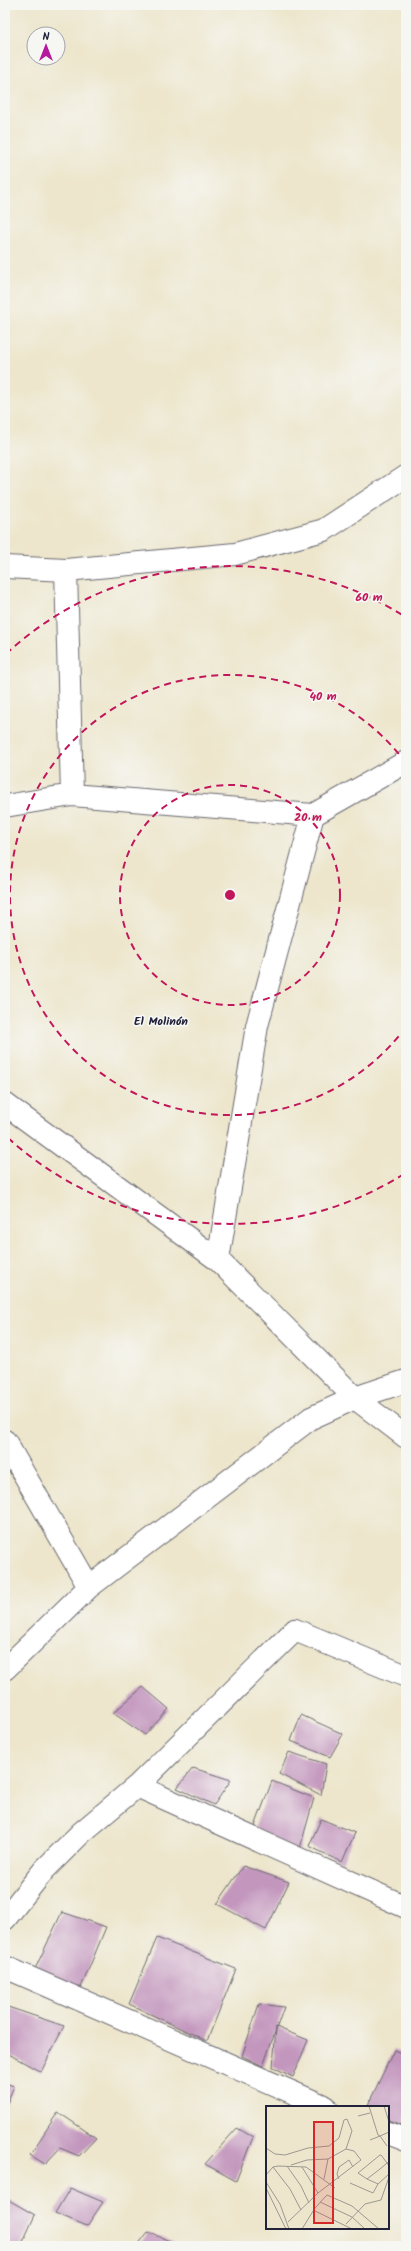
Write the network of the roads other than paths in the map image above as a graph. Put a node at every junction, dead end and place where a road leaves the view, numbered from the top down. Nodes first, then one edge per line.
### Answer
1 (406, 476) edge
2 (5, 567) edge
3 (66, 570) junction
4 (406, 762) edge
5 (72, 795) junction
6 (5, 806) edge
7 (313, 815) junction
8 (5, 1104) edge
9 (218, 1260) junction
10 (406, 1381) edge
11 (355, 1398) junction
12 (406, 1436) edge
13 (5, 1441) edge
14 (89, 1587) junction
15 (5, 1669) edge
16 (406, 1676) edge
17 (137, 1786) junction
18 (406, 1907) edge
19 (5, 1920) edge
20 (5, 1967) edge
21 (324, 2106) edge
22 (389, 2132) edge
23 (406, 2140) edge

1 - 3 street
2 - 3 street
3 - 5 street
4 - 7 street
5 - 6 street
5 - 7 street
7 - 9 street
8 - 9 street
9 - 11 street
10 - 11 street
11 - 12 street
11 - 14 street
13 - 14 street
14 - 15 street
16 - 17 street
17 - 18 street
17 - 19 street
20 - 21 street
22 - 23 street

